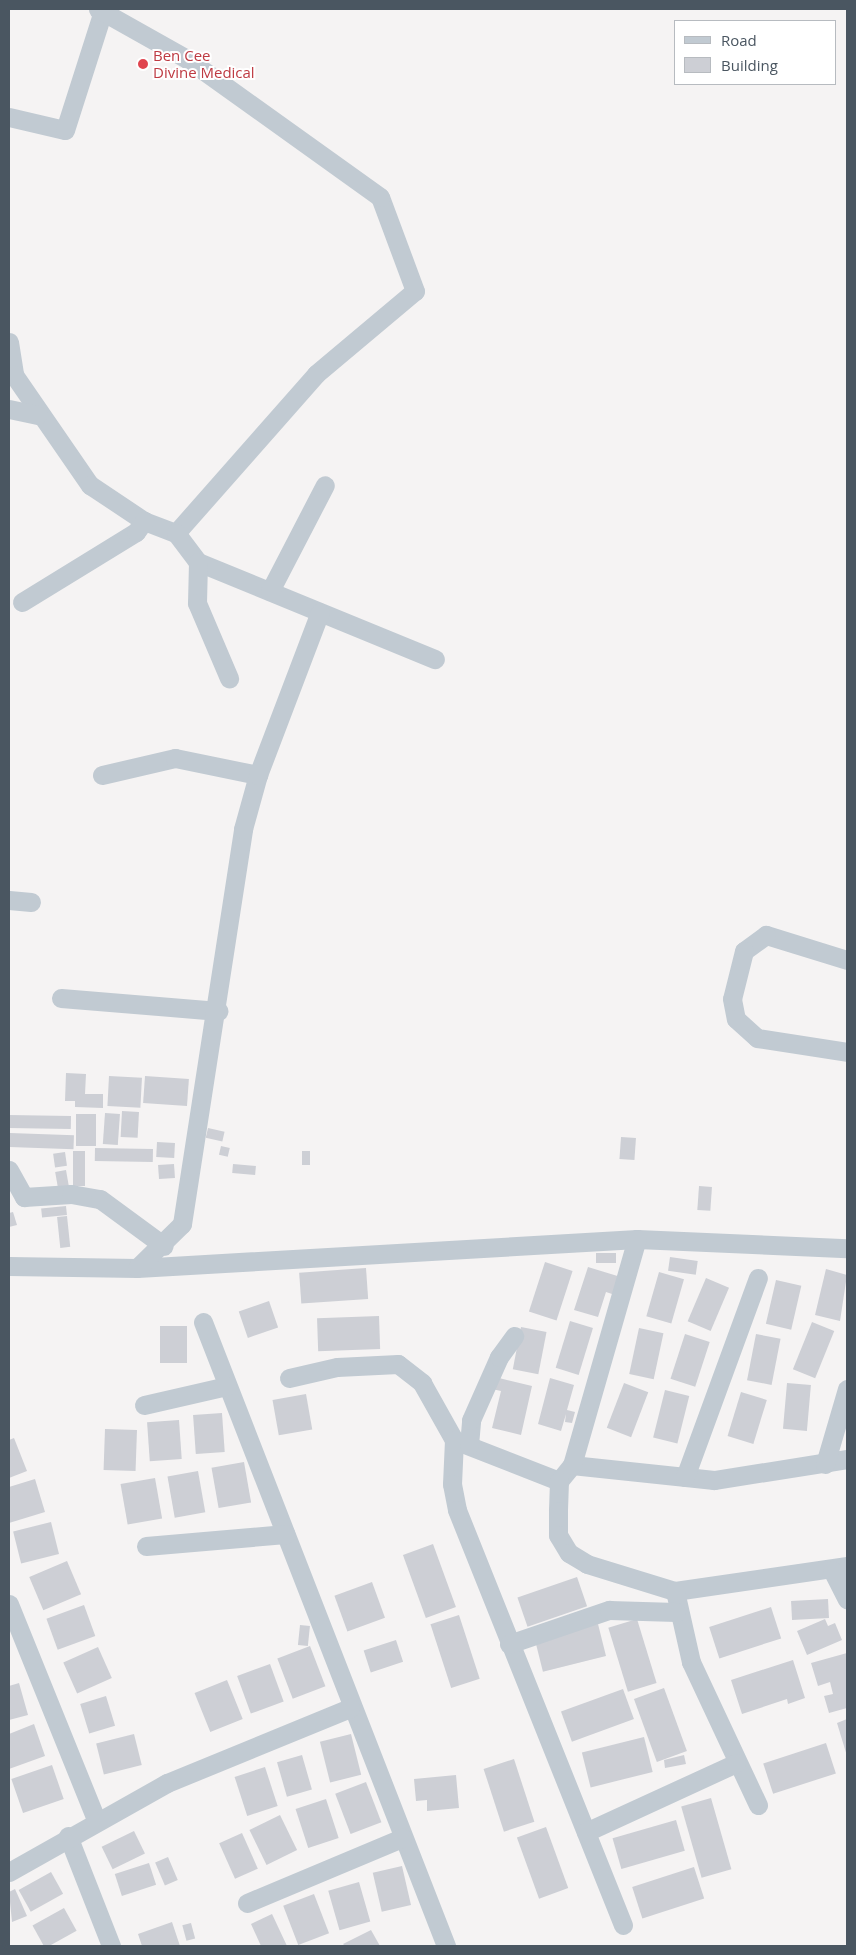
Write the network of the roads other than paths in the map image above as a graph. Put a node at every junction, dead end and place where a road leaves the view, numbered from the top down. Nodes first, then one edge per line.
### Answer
1 (101, 10) edge
2 (9, 117) edge
3 (9, 342) edge
4 (9, 409) edge
5 (37, 415) junction
6 (325, 485) dead end
7 (144, 521) junction
8 (176, 532) junction
9 (198, 562) junction
10 (270, 591) junction
11 (22, 602) dead end
12 (320, 612) junction
13 (435, 658) dead end
14 (229, 678) dead end
15 (102, 775) dead end
16 (258, 775) junction
17 (9, 900) edge
18 (31, 902) dead end
19 (847, 960) edge
20 (61, 998) dead end
21 (218, 1010) junction
22 (847, 1052) edge
23 (9, 1170) edge
24 (637, 1239) junction
25 (164, 1246) junction
26 (847, 1248) edge
27 (9, 1266) edge
28 (137, 1268) junction
29 (758, 1278) dead end
30 (203, 1322) dead end
31 (514, 1336) dead end
32 (289, 1378) dead end
33 (227, 1386) junction
34 (847, 1390) edge
35 (144, 1405) dead end
36 (461, 1442) junction
37 (847, 1458) edge
38 (825, 1464) junction
39 (572, 1465) junction
40 (685, 1477) junction
41 (559, 1481) junction
42 (286, 1534) junction
43 (146, 1546) dead end
44 (840, 1568) edge
45 (675, 1591) junction
46 (847, 1599) edge
47 (9, 1604) edge
48 (676, 1612) junction
49 (509, 1644) junction
50 (350, 1708) junction
51 (736, 1763) junction
52 (758, 1805) dead end
53 (96, 1819) junction
54 (586, 1832) junction
55 (68, 1836) junction
56 (402, 1838) junction
57 (9, 1872) edge
58 (247, 1903) dead end
59 (623, 1925) dead end
60 (111, 1946) edge
61 (446, 1946) edge

1 - 2 street
1 - 8 street
3 - 5 street
4 - 5 street
5 - 7 street
6 - 10 street
7 - 8 street
7 - 11 street
8 - 9 street
9 - 10 street
9 - 14 street
10 - 12 street
12 - 13 street
12 - 16 street
15 - 16 street
16 - 21 street
17 - 18 street
19 - 22 street
20 - 21 street
21 - 25 street
23 - 25 street
24 - 26 street
24 - 28 street
24 - 39 street
25 - 28 street
27 - 28 street
29 - 40 street
30 - 33 street
31 - 36 street
32 - 36 street
33 - 35 street
33 - 42 street
34 - 38 street
36 - 41 street
36 - 49 street
37 - 38 street
38 - 40 street
39 - 40 street
39 - 41 street
41 - 45 street
42 - 43 street
42 - 50 street
44 - 45 street
44 - 46 street
45 - 48 street
47 - 53 street
48 - 49 street
48 - 51 street
49 - 54 street
50 - 53 street
50 - 56 street
51 - 52 street
51 - 54 street
53 - 55 street
54 - 59 street
55 - 57 street
55 - 60 street
56 - 58 street
56 - 61 street

